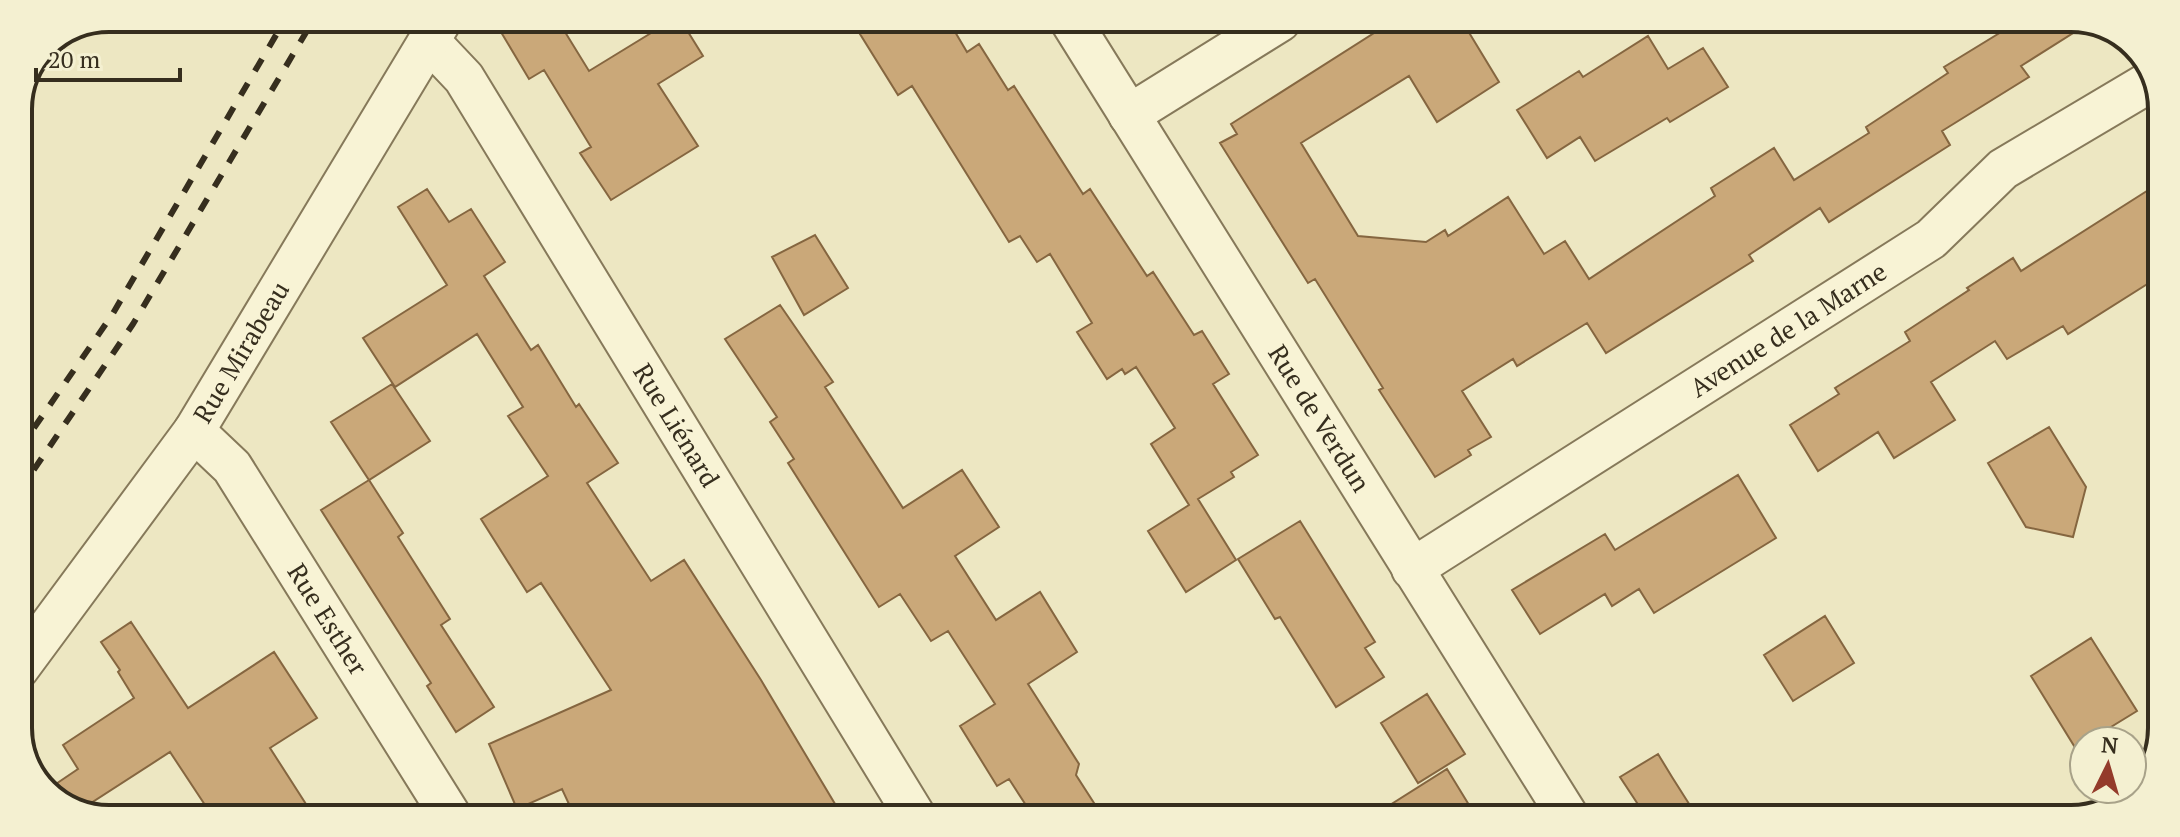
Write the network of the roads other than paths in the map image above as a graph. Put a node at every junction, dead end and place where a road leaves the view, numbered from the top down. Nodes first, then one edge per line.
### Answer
1 (435, 32) edge
2 (437, 32) edge
3 (1077, 32) edge
4 (1262, 32) edge
5 (2144, 85) edge
6 (1129, 115) junction
7 (194, 431) junction
8 (1412, 569) junction
9 (32, 650) edge
10 (444, 805) edge
11 (908, 805) edge
12 (1561, 805) edge

1 - 7 street, Rue Mirabeau
2 - 11 street, Rue Liénard
3 - 6 street, Rue de Verdun
4 - 6 street
5 - 8 street, Avenue de la Marne
6 - 8 street, Rue de Verdun
7 - 9 street, Rue Mirabeau
7 - 10 street, Rue Esther
8 - 12 street, Rue de Verdun

